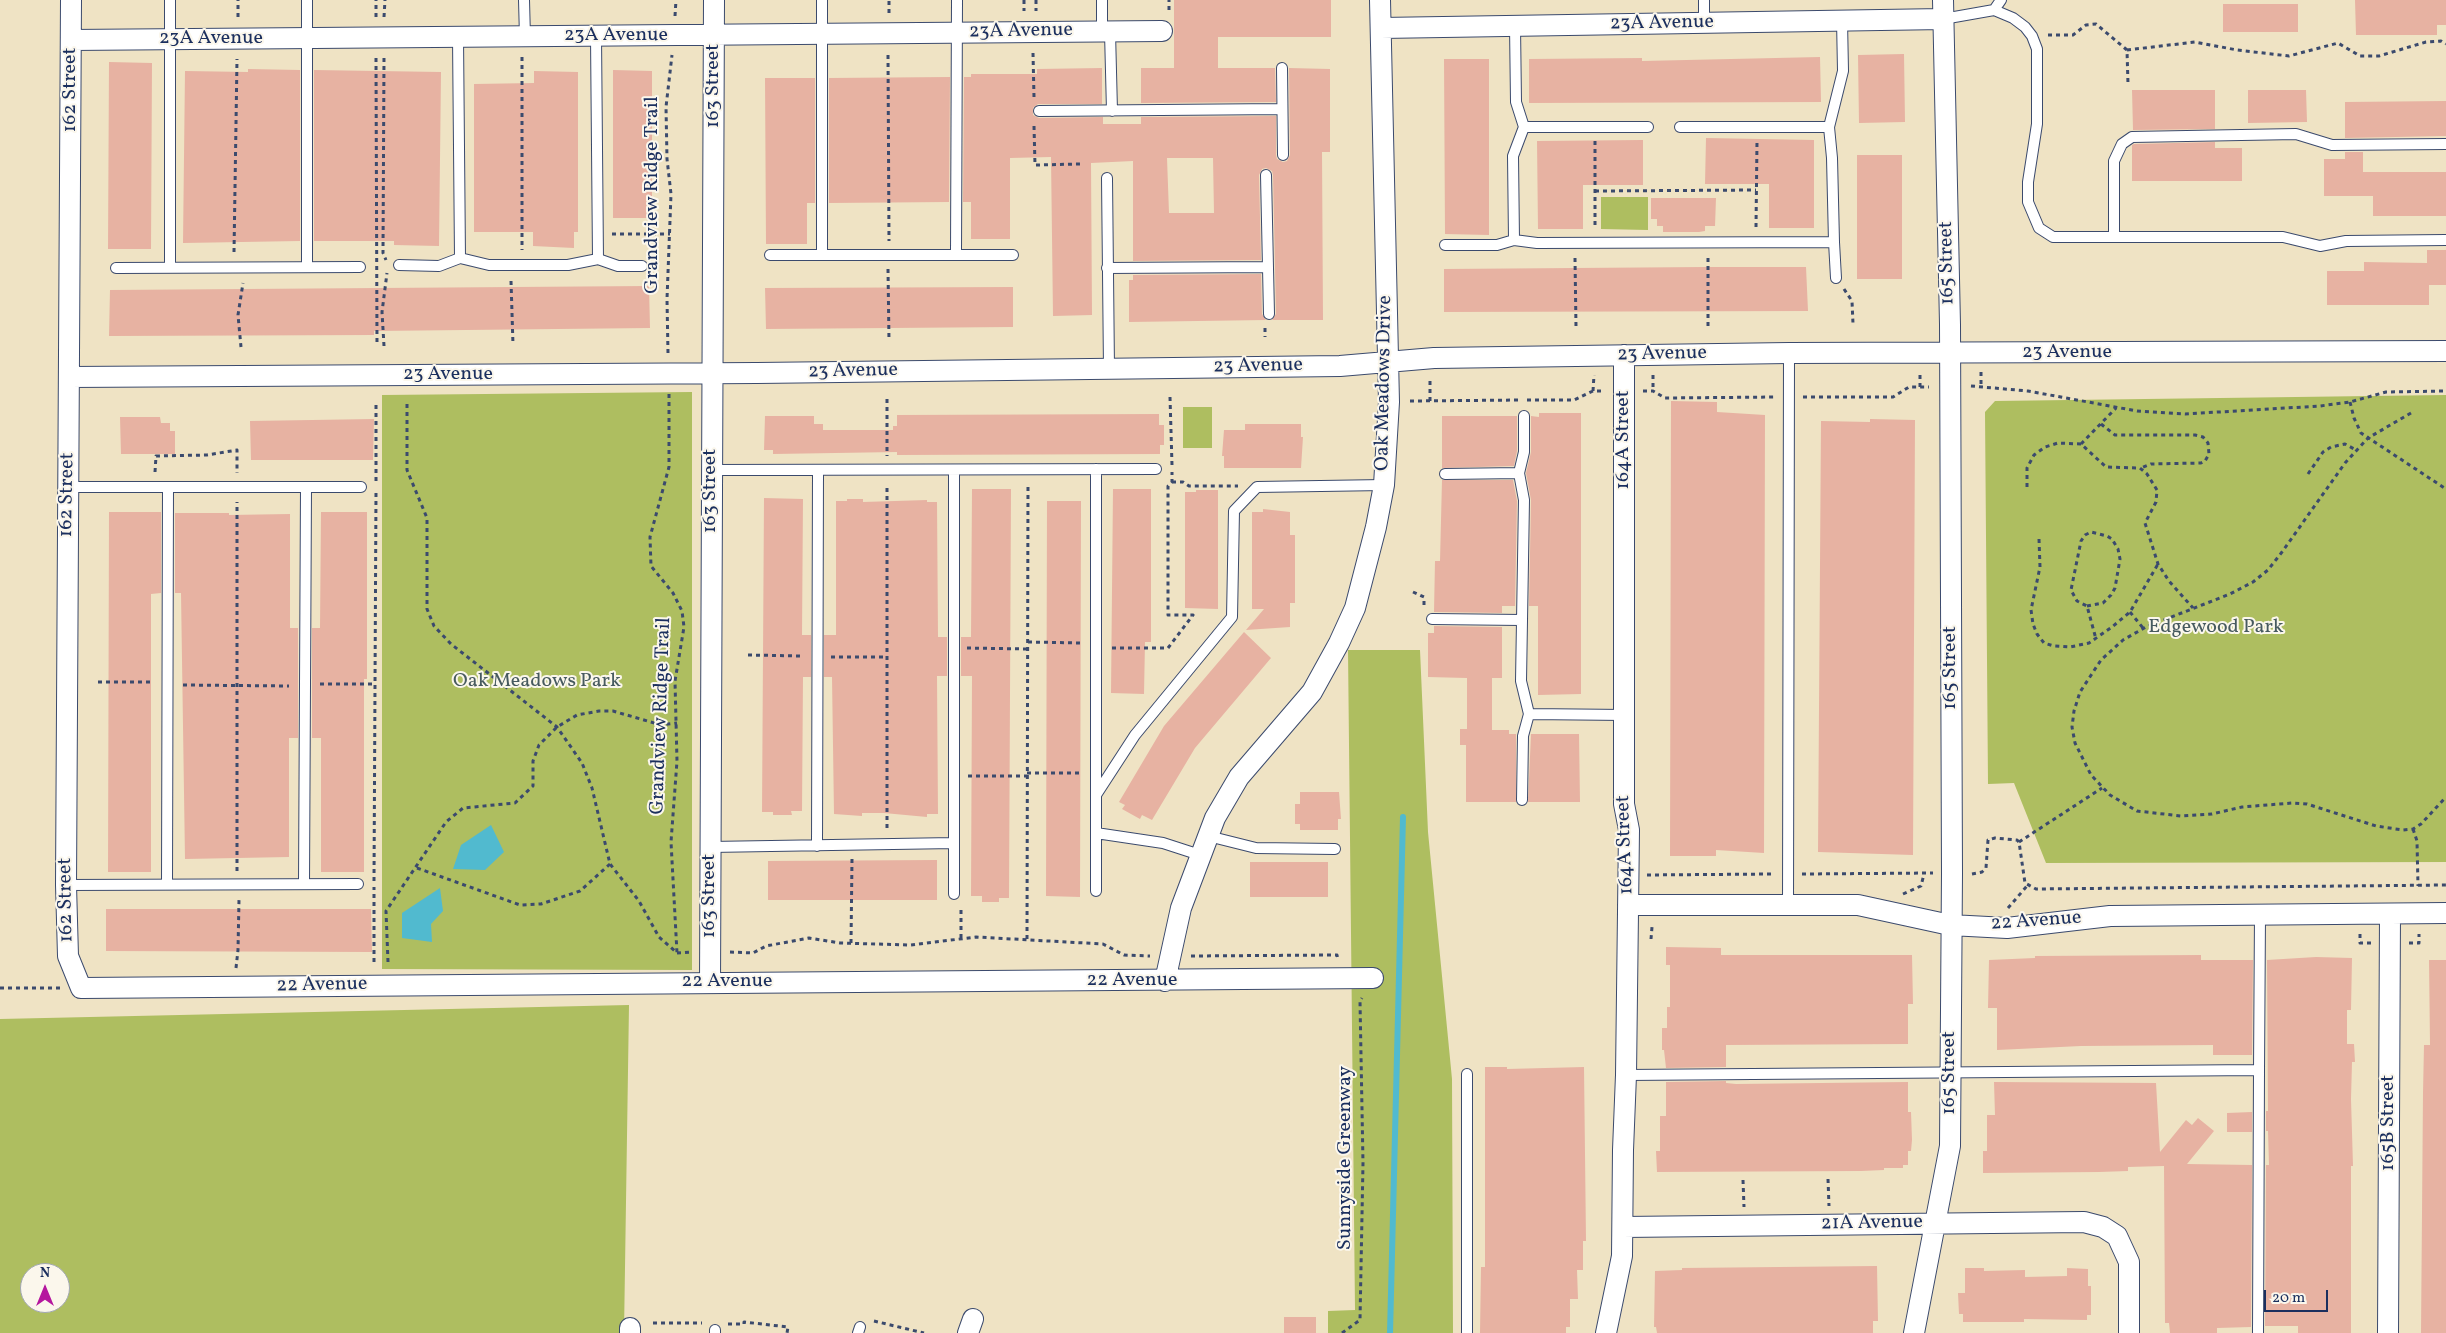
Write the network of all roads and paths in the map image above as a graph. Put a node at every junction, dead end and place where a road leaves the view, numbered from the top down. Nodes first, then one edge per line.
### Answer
1 (71, 0) edge
2 (170, 0) edge
3 (238, 0) edge
4 (306, 0) edge
5 (376, 0) edge
6 (385, 0) edge
7 (524, 0) edge
8 (676, 0) edge
9 (714, 0) edge
10 (822, 0) edge
11 (889, 0) edge
12 (957, 0) edge
13 (1024, 0) edge
14 (1036, 0) edge
15 (1102, 0) edge
16 (1169, 0) edge
17 (1380, 0) edge
18 (1704, 0) edge
19 (2001, 0) edge
20 (1169, 10) dead end
21 (1943, 10) edge
22 (1994, 10) junction
23 (1024, 11) dead end
24 (1036, 11) dead end
25 (889, 13) dead end
26 (238, 17) dead end
27 (376, 17) dead end
28 (384, 17) dead end
29 (1842, 20) junction
30 (1704, 23) junction
31 (674, 24) dead end
32 (1515, 26) junction
33 (1381, 28) junction
34 (1162, 31) dead end
35 (1106, 32) junction
36 (957, 33) junction
37 (821, 34) junction
38 (714, 35) junction
39 (596, 36) junction
40 (2032, 36) junction
41 (458, 37) junction
42 (524, 37) junction
43 (306, 38) junction
44 (169, 39) junction
45 (71, 40) junction
46 (2446, 44) edge
47 (673, 47) dead end
48 (2128, 50) junction
49 (888, 55) dead end
50 (522, 57) dead end
51 (376, 58) dead end
52 (384, 58) dead end
53 (237, 59) dead end
54 (1282, 68) dead end
55 (2128, 84) dead end
56 (1282, 109) junction
57 (1112, 110) junction
58 (1039, 111) dead end
59 (1524, 127) junction
60 (1594, 127) junction
61 (1648, 127) dead end
62 (1680, 127) dead end
63 (1757, 127) junction
64 (1829, 127) junction
65 (2446, 144) edge
66 (1282, 155) dead end
67 (1266, 175) dead end
68 (1106, 178) dead end
69 (1756, 190) junction
70 (1595, 191) junction
71 (2114, 237) junction
72 (1514, 240) junction
73 (2446, 240) edge
74 (1834, 242) junction
75 (1575, 243) junction
76 (1595, 243) junction
77 (1708, 243) junction
78 (1756, 243) junction
79 (889, 244) dead end
80 (1445, 245) dead end
81 (522, 253) dead end
82 (770, 255) dead end
83 (822, 255) junction
84 (956, 255) junction
85 (1013, 255) dead end
86 (460, 258) junction
87 (598, 259) junction
88 (888, 264) dead end
89 (399, 265) dead end
90 (307, 266) junction
91 (642, 266) dead end
92 (360, 267) dead end
93 (1268, 267) junction
94 (116, 268) dead end
95 (170, 268) junction
96 (241, 268) junction
97 (1107, 268) junction
98 (1836, 278) joint
99 (1269, 314) dead end
100 (1853, 324) dead end
101 (1708, 326) dead end
102 (1576, 327) dead end
103 (889, 341) dead end
104 (668, 344) dead end
105 (377, 346) dead end
106 (384, 346) dead end
107 (240, 347) dead end
108 (2446, 350) edge
109 (1789, 353) junction
110 (1950, 353) junction
111 (1624, 355) junction
112 (1388, 361) junction
113 (1920, 368) dead end
114 (1109, 369) junction
115 (1653, 369) dead end
116 (1981, 369) dead end
117 (1594, 370) dead end
118 (711, 373) junction
119 (69, 377) junction
120 (1430, 377) dead end
121 (1966, 386) dead end
122 (1981, 386) junction
123 (1920, 387) dead end
124 (1593, 391) junction
125 (1612, 391) dead end
126 (1653, 391) dead end
127 (2446, 391) edge
128 (1170, 397) dead end
129 (887, 399) dead end
130 (1430, 401) junction
131 (669, 402) dead end
132 (1402, 402) dead end
133 (2350, 402) junction
134 (376, 404) dead end
135 (407, 404) dead end
136 (2116, 408) junction
137 (2411, 413) dead end
138 (1524, 416) dead end
139 (2101, 424) junction
140 (2368, 438) junction
141 (2081, 444) junction
142 (2356, 450) junction
143 (2140, 468) junction
144 (1096, 469) junction
145 (1156, 469) joint
146 (711, 470) junction
147 (818, 470) junction
148 (887, 470) junction
149 (954, 470) junction
150 (1028, 470) junction
151 (146, 473) dead end
152 (1519, 473) junction
153 (1445, 474) dead end
154 (2308, 474) dead end
155 (1172, 482) junction
156 (1384, 484) junction
157 (68, 487) junction
158 (306, 487) junction
159 (362, 487) dead end
160 (1257, 487) junction
161 (2027, 487) dead end
162 (168, 488) junction
163 (237, 488) junction
164 (2446, 489) edge
165 (2039, 539) dead end
166 (2158, 564) junction
167 (2088, 606) junction
168 (2193, 608) junction
169 (2130, 612) junction
170 (1432, 619) dead end
171 (1522, 620) junction
172 (2144, 628) junction
173 (2096, 639) junction
174 (1028, 642) junction
175 (1096, 645) junction
176 (954, 648) junction
177 (1028, 648) junction
178 (98, 682) dead end
179 (167, 683) junction
180 (306, 684) junction
181 (375, 684) junction
182 (236, 686) junction
183 (1529, 714) junction
184 (1625, 715) junction
185 (676, 724) junction
186 (557, 727) junction
187 (1096, 773) junction
188 (1027, 774) junction
189 (954, 776) junction
190 (2102, 788) junction
191 (1096, 795) junction
192 (2446, 797) edge
193 (1522, 800) dead end
194 (2413, 829) junction
195 (1096, 832) junction
196 (1208, 836) junction
197 (2020, 842) junction
198 (954, 843) junction
199 (886, 844) junction
200 (852, 845) junction
201 (817, 846) junction
202 (710, 847) junction
203 (1336, 849) dead end
204 (1200, 855) junction
205 (610, 864) junction
206 (417, 868) junction
207 (1924, 874) dead end
208 (1964, 874) dead end
209 (167, 883) junction
210 (238, 884) junction
211 (304, 884) junction
212 (358, 884) dead end
213 (66, 885) junction
214 (2027, 886) junction
215 (2418, 886) junction
216 (2446, 886) edge
217 (1096, 891) dead end
218 (954, 894) joint
219 (1902, 899) dead end
220 (1628, 905) junction
221 (1788, 905) junction
222 (2446, 913) edge
223 (2390, 914) junction
224 (2260, 915) junction
225 (2007, 916) dead end
226 (1950, 925) junction
227 (2419, 926) dead end
228 (1652, 927) dead end
229 (2360, 927) dead end
230 (961, 938) junction
231 (1027, 940) junction
232 (1651, 940) dead end
233 (851, 943) junction
234 (2377, 943) dead end
235 (2402, 943) dead end
236 (722, 952) dead end
237 (1152, 956) dead end
238 (374, 962) dead end
239 (388, 962) dead end
240 (1373, 978) joint
241 (1166, 981) junction
242 (710, 982) junction
243 (235, 987) junction
244 (0, 988) edge
245 (81, 988) junction
246 (2259, 1070) junction
247 (1950, 1072) junction
248 (1467, 1074) dead end
249 (1626, 1075) junction
250 (1743, 1180) dead end
251 (1828, 1180) dead end
252 (1936, 1223) junction
253 (1830, 1224) junction
254 (1744, 1225) junction
255 (1624, 1227) junction
256 (653, 1323) dead end
257 (859, 1330) edge
258 (715, 1332) edge
259 (787, 1333) edge
260 (924, 1333) edge
261 (1342, 1333) edge
262 (1467, 1333) edge
263 (1606, 1333) edge
264 (1914, 1333) edge
265 (2129, 1333) edge
266 (2258, 1333) edge
267 (2388, 1333) edge

1 - 45 street, 162 Street
2 - 44 lane
3 - 26 path
4 - 43 lane
5 - 27 path
6 - 28 path
7 - 42 lane
8 - 31 path
9 - 38 street, 163 Street
10 - 37 lane
11 - 25 path
12 - 36 lane
13 - 23 path
14 - 24 path
15 - 35 lane
16 - 20 path
17 - 33 street, Oak Meadows Drive
18 - 30 lane
19 - 22 lane
21 - 22 lane
21 - 29 street, 23A Avenue
21 - 110 street, 165 Street
22 - 40 lane
29 - 30 street, 23A Avenue
29 - 64 lane
30 - 32 street, 23A Avenue
32 - 33 street, 23A Avenue
32 - 59 lane
33 - 112 street, Oak Meadows Drive
34 - 35 street, 23A Avenue
35 - 36 street, 23A Avenue
35 - 57 lane
36 - 37 street, 23A Avenue
36 - 84 lane
37 - 38 street, 23A Avenue
37 - 83 lane
38 - 39 street, 23A Avenue
38 - 118 street, 163 Street
39 - 42 street, 23A Avenue
39 - 87 lane
40 - 48 path
40 - 71 lane
41 - 42 street, 23A Avenue
41 - 43 street, 23A Avenue
41 - 86 lane
43 - 44 street, 23A Avenue
43 - 90 lane
44 - 45 street, 23A Avenue
44 - 95 lane
45 - 119 street, 162 Street
46 - 48 path
47 - 104 path, Grandview Ridge Trail
48 - 55 path
49 - 79 path
50 - 81 path
51 - 105 path
52 - 106 path
53 - 96 path
54 - 56 lane
56 - 57 lane
56 - 66 lane
57 - 58 lane
59 - 60 lane
59 - 72 lane
60 - 61 lane
60 - 70 path
62 - 63 lane
63 - 64 lane
63 - 69 path
64 - 74 lane
65 - 71 lane
67 - 93 lane
68 - 97 lane
69 - 70 path
69 - 78 path
70 - 76 path
71 - 73 lane
72 - 75 lane
72 - 80 lane
74 - 78 lane
74 - 98 lane
75 - 76 lane
75 - 102 path
76 - 77 lane
77 - 78 lane
77 - 101 path
82 - 83 lane
83 - 84 lane
84 - 85 lane
86 - 87 lane
86 - 89 lane
87 - 91 lane
88 - 103 path
90 - 92 lane
90 - 96 lane
93 - 97 lane
93 - 99 lane
94 - 95 lane
95 - 96 lane
96 - 107 path
97 - 114 lane
98 - 100 path
108 - 110 street, 23 Avenue
109 - 110 street, 23 Avenue
109 - 111 street, 23 Avenue
109 - 221 lane
110 - 226 street, 165 Street
111 - 112 street, 23 Avenue
111 - 184 street, 164A Street
112 - 114 street, 23 Avenue
112 - 156 street, Oak Meadows Drive
113 - 123 path
114 - 118 street, 23 Avenue
115 - 126 path
116 - 122 path
117 - 124 path
118 - 119 street, 23 Avenue
118 - 146 street, 163 Street
119 - 157 street, 162 Street
120 - 130 path
121 - 122 path
122 - 136 path
124 - 125 path
124 - 130 path
127 - 133 path
128 - 155 path
129 - 148 path
130 - 132 path
131 - 185 path, Grandview Ridge Trail
133 - 136 path
133 - 140 path
134 - 181 path
135 - 186 path
136 - 139 path
137 - 140 path
138 - 152 lane
139 - 141 path
139 - 143 path
140 - 142 path
140 - 164 path
141 - 143 path
141 - 161 path
142 - 154 path
142 - 168 path
143 - 166 path
144 - 145 lane
144 - 150 lane
144 - 175 lane
145 - 155 path
146 - 147 lane
146 - 202 street, 163 Street
147 - 148 lane
147 - 201 lane
148 - 149 lane
148 - 199 path
149 - 150 lane
149 - 176 lane
150 - 174 path
151 - 163 path
152 - 153 lane
152 - 171 lane
155 - 160 path
155 - 175 path
156 - 160 lane
156 - 196 street, Oak Meadows Drive
157 - 162 lane
157 - 213 street, 162 Street
158 - 159 lane
158 - 163 lane
158 - 180 lane
160 - 191 lane
162 - 163 lane
162 - 179 lane
163 - 182 path
165 - 173 path
166 - 168 path
166 - 169 path
167 - 167 path
167 - 173 path
168 - 172 path
169 - 172 path
169 - 173 path
170 - 171 lane
171 - 183 lane
172 - 190 path
174 - 175 path
174 - 177 path
175 - 187 lane
176 - 177 path
176 - 189 lane
177 - 188 path
178 - 179 path
179 - 182 path
179 - 209 lane
180 - 181 path
180 - 182 path
180 - 211 lane
181 - 238 path
182 - 210 path
183 - 184 lane
183 - 193 lane
184 - 220 street, 164A Street
185 - 186 path
185 - 205 path, Grandview Ridge Trail
186 - 205 path
186 - 206 path
187 - 188 path
187 - 191 lane
188 - 189 path
188 - 231 path
189 - 198 lane
190 - 194 path
190 - 197 path
191 - 195 lane
192 - 194 path
194 - 215 path
195 - 204 lane
195 - 217 lane
196 - 203 lane
196 - 204 street, Oak Meadows Drive
197 - 208 path
197 - 214 path
198 - 199 lane
198 - 218 lane
199 - 200 lane
200 - 201 lane
200 - 233 path
201 - 202 lane
202 - 242 street, 163 Street
204 - 241 street, Oak Meadows Drive
205 - 206 path
206 - 239 path
207 - 219 path
209 - 210 lane
209 - 213 lane
210 - 211 lane
210 - 243 path
211 - 212 lane
213 - 245 street, 162 Street
214 - 215 path
214 - 225 path
215 - 216 path
218 - 230 path
220 - 221 street, 22 Avenue
220 - 249 street, 164A Street
221 - 226 street, 22 Avenue
222 - 223 street, 22 Avenue
223 - 224 street, 22 Avenue
223 - 267 street, 165B Street
224 - 226 street, 22 Avenue
224 - 246 lane
226 - 247 street, 165 Street
227 - 235 path
228 - 232 path
229 - 234 path
230 - 231 path
230 - 233 path
231 - 237 path
233 - 236 path
240 - 241 street, 22 Avenue
240 - 261 path, Sunnyside Greenway
241 - 242 street, 22 Avenue
242 - 243 street, 22 Avenue
243 - 245 street, 22 Avenue
244 - 245 path
246 - 247 lane
246 - 266 lane
247 - 249 lane
247 - 252 street, 165 Street
248 - 262 lane
249 - 255 street, 164A Street
250 - 254 path
251 - 253 path
252 - 253 street, 21A Avenue
252 - 264 street, 165 Street
252 - 265 street, 21A Avenue
253 - 254 street, 21A Avenue
254 - 255 street, 21A Avenue
255 - 263 street, 164A Street
256 - 258 path
257 - 260 path
258 - 259 path

